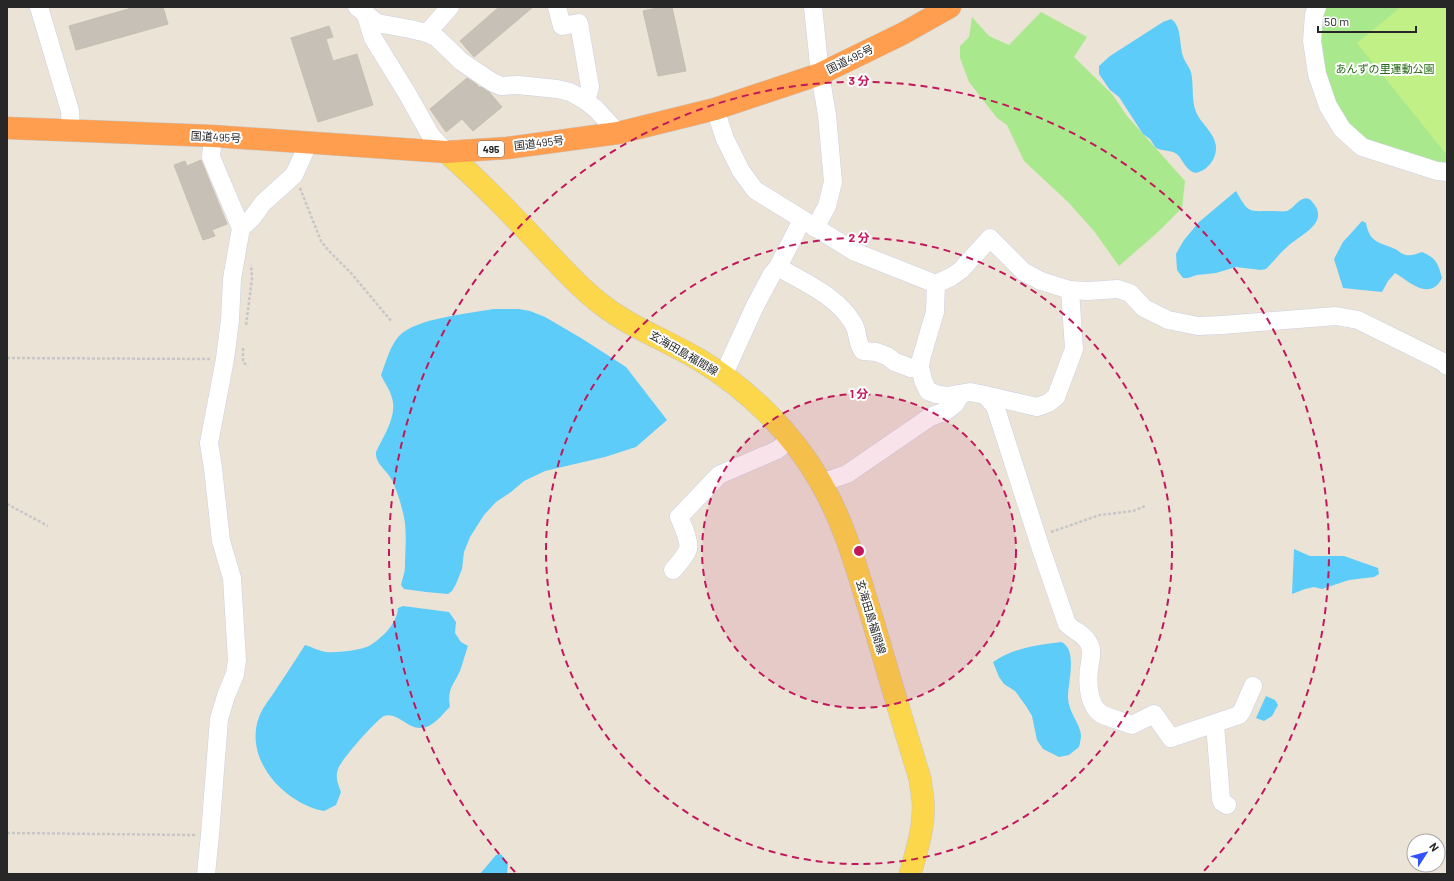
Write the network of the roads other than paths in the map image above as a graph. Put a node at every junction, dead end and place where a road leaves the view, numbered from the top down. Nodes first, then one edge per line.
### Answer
1 (39, 7) edge
2 (450, 7) edge
3 (557, 7) edge
4 (813, 7) edge
5 (950, 7) edge
6 (1317, 7) edge
7 (362, 9) edge
8 (427, 33) junction
9 (820, 74) junction
10 (586, 101) junction
11 (714, 109) junction
12 (7, 128) edge
13 (72, 131) junction
14 (618, 133) junction
15 (213, 136) junction
16 (309, 142) junction
17 (446, 152) junction
18 (1447, 172) edge
19 (809, 224) junction
20 (241, 228) junction
21 (778, 267) junction
22 (936, 284) junction
23 (1070, 290) junction
24 (1447, 366) edge
25 (920, 367) junction
26 (723, 376) junction
27 (961, 394) junction
28 (985, 394) junction
29 (791, 439) junction
30 (821, 483) junction
31 (673, 570) dead end
32 (1253, 686) dead end
33 (1215, 724) junction
34 (1227, 805) dead end
35 (206, 874) edge
36 (910, 874) edge

1 - 13 street
2 - 8 street
3 - 10 street
4 - 9 street
5 - 9 highway, 国道495号 / 495
6 - 18 street
7 - 8 street
7 - 17 street
8 - 10 street
9 - 11 highway, 国道495号 / 495
9 - 19 street
10 - 14 street
11 - 14 highway, 国道495号 / 495
11 - 19 street
12 - 13 highway, 国道495号 / 495
13 - 15 highway, 国道495号 / 495
14 - 17 highway, 国道495号 / 495
15 - 16 highway, 国道495号 / 495
15 - 20 street
16 - 17 highway, 国道495号 / 495
16 - 20 street
17 - 26 main road, 玄海田島福間線
19 - 21 street
19 - 22 street
20 - 35 street
21 - 25 street
21 - 26 street
22 - 23 street
22 - 25 street
23 - 24 street
23 - 28 street
25 - 27 street
26 - 29 main road, 玄海田島福間線
27 - 28 street
27 - 30 street
28 - 33 street
29 - 30 main road, 玄海田島福間線
29 - 31 street
30 - 36 main road, 玄海田島福間線
32 - 33 street
33 - 34 street

